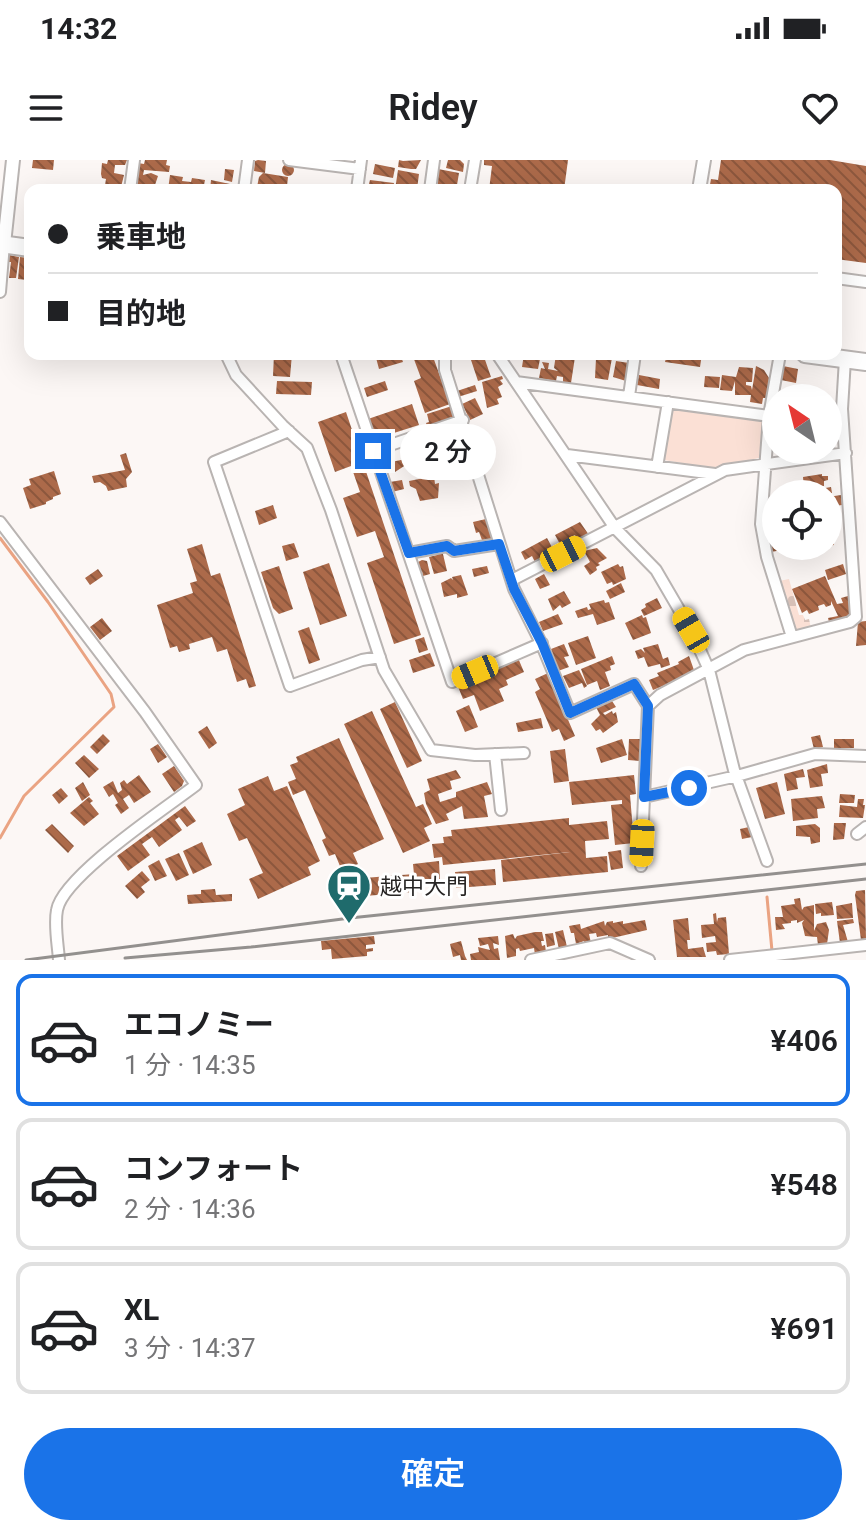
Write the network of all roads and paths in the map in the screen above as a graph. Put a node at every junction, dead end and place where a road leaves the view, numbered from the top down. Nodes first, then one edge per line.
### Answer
1 (13, 160) edge
2 (134, 160) edge
3 (248, 160) edge
4 (289, 160) edge
5 (434, 160) edge
6 (475, 160) edge
7 (704, 160) edge
8 (361, 165) edge
9 (131, 184) edge
10 (245, 184) edge
11 (431, 184) edge
12 (471, 184) edge
13 (700, 184) edge
14 (2, 244) edge
15 (24, 247) edge
16 (842, 279) edge
17 (866, 282) edge
18 (0, 292) edge
19 (842, 359) edge
20 (845, 359) junction
21 (229, 360) edge
22 (343, 360) edge
23 (445, 360) edge
24 (501, 360) edge
25 (634, 360) edge
26 (779, 360) edge
27 (866, 362) edge
28 (516, 382) junction
29 (775, 384) edge
30 (629, 396) junction
31 (668, 402) junction
32 (762, 415) edge
33 (463, 420) junction
34 (289, 431) junction
35 (373, 451) junction
36 (846, 453) junction
37 (842, 454) edge
38 (567, 455) junction
39 (762, 464) edge
40 (766, 464) edge
41 (657, 467) junction
42 (715, 474) junction
43 (0, 522) edge
44 (615, 528) junction
45 (499, 544) junction
46 (409, 553) junction
47 (512, 580) junction
48 (861, 610) edge
49 (792, 637) junction
50 (542, 643) junction
51 (380, 657) junction
52 (709, 670) junction
53 (648, 706) junction
54 (524, 753) dead end
55 (495, 754) junction
56 (866, 756) edge
57 (737, 776) junction
58 (644, 797) junction
59 (501, 810) dead end
60 (767, 861) dead end
61 (641, 866) dead end
62 (865, 945) edge
63 (777, 958) edge
64 (646, 959) edge
65 (59, 960) edge
66 (531, 960) edge
67 (730, 960) edge
68 (865, 960) edge

1 - 14 street
2 - 9 street
3 - 10 street
4 - 8 street
5 - 11 street
6 - 12 street
7 - 13 street
14 - 15 main road
14 - 18 street
16 - 17 street
19 - 20 main road
20 - 27 main road
20 - 36 street
21 - 34 street
22 - 35 street
23 - 33 street
24 - 28 street
25 - 30 street
26 - 29 street
28 - 30 street
28 - 38 street
30 - 31 street
31 - 32 street
31 - 41 street
33 - 35 street
33 - 45 street
34 - 51 street
34 - 51 street
35 - 46 street
36 - 37 street
36 - 48 street
38 - 41 street
38 - 44 street
39 - 42 street
40 - 49 street
41 - 42 street
42 - 44 street
43 - 65 street
44 - 47 street
44 - 52 street
45 - 46 street
45 - 47 street
46 - 50 street
47 - 50 street
48 - 49 street
49 - 52 street
50 - 53 street
51 - 55 street
52 - 53 street
52 - 57 street
53 - 58 street
54 - 55 street
55 - 59 street
56 - 57 street
57 - 58 street
57 - 60 street
58 - 61 street
62 - 63 street
62 - 68 street
63 - 67 street
64 - 66 street

